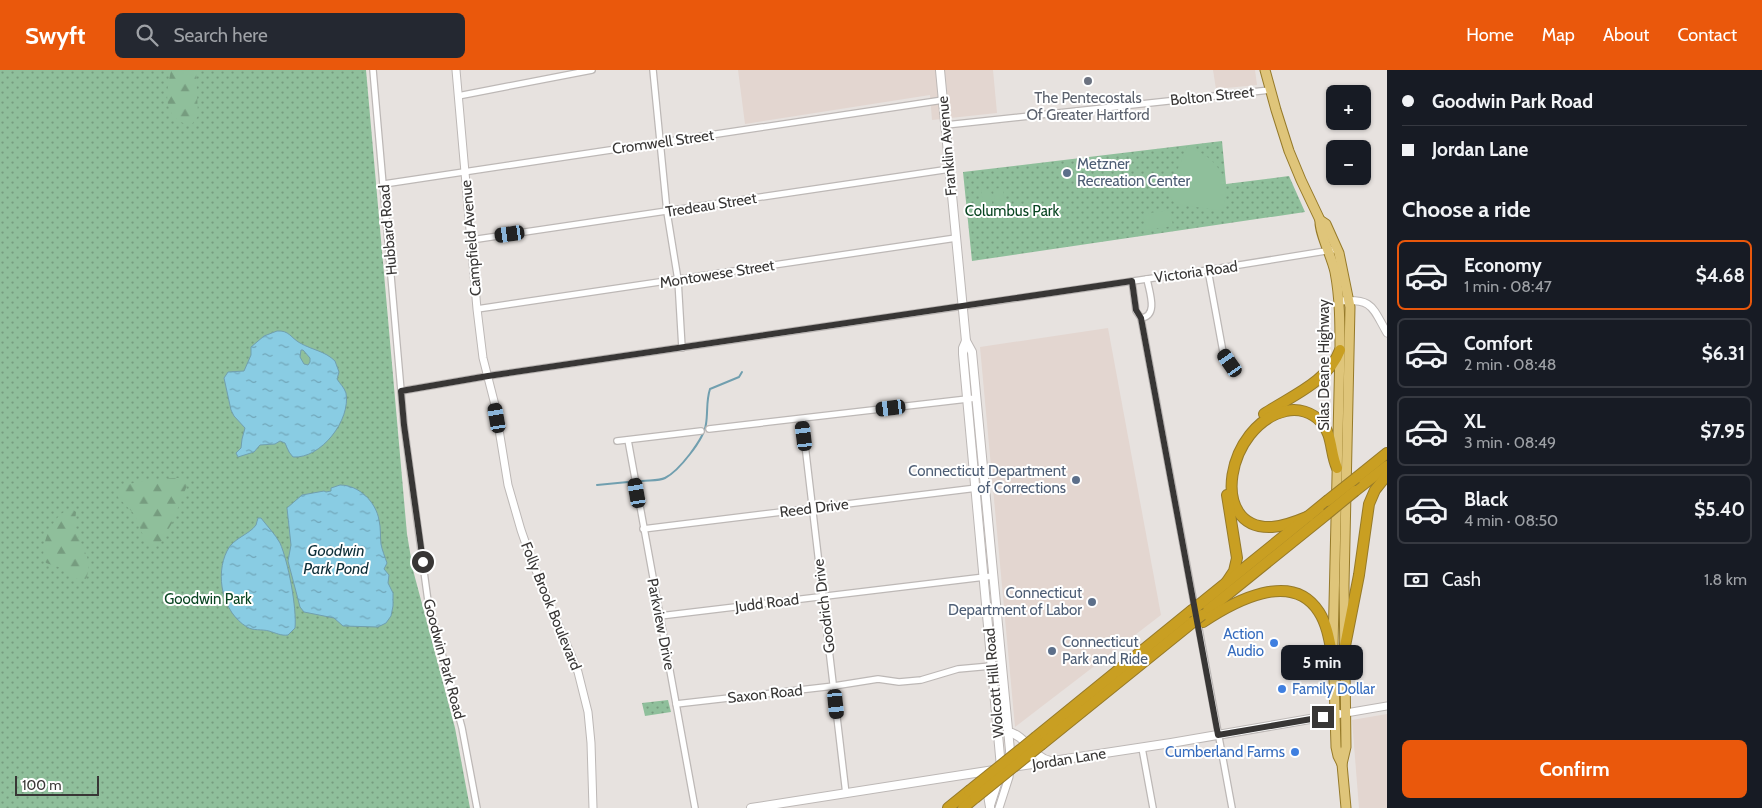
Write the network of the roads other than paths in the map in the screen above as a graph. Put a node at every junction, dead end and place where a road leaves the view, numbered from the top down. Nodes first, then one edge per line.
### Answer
1 (373, 70) edge
2 (456, 70) edge
3 (592, 70) edge
4 (653, 70) edge
5 (940, 70) edge
6 (1265, 70) edge
7 (1270, 90) junction
8 (458, 96) junction
9 (943, 100) junction
10 (946, 124) junction
11 (661, 142) junction
12 (950, 169) junction
13 (465, 171) junction
14 (384, 184) junction
15 (667, 212) junction
16 (956, 238) junction
17 (471, 240) junction
18 (1334, 250) junction
19 (1208, 270) junction
20 (1147, 279) junction
21 (678, 280) junction
22 (1132, 281) junction
23 (1350, 300) junction
24 (1339, 302) junction
25 (963, 306) junction
26 (477, 309) junction
27 (1141, 318) junction
28 (1387, 334) edge
29 (966, 341) junction
30 (1343, 344) junction
31 (682, 348) junction
32 (1230, 363) dead end
33 (488, 376) junction
34 (401, 391) junction
35 (976, 398) junction
36 (967, 399) junction
37 (495, 405) joint
38 (802, 418) junction
39 (709, 429) dead end
40 (701, 431) dead end
41 (628, 440) junction
42 (617, 442) dead end
43 (1386, 458) edge
44 (1337, 468) junction
45 (1387, 475) edge
46 (976, 487) junction
47 (985, 487) junction
48 (813, 508) junction
49 (1309, 516) junction
50 (643, 529) junction
51 (993, 576) junction
52 (984, 577) junction
53 (1226, 583) junction
54 (822, 596) junction
55 (660, 616) junction
56 (1198, 622) junction
57 (1344, 651) junction
58 (1333, 659) junction
59 (1002, 665) junction
60 (992, 666) junction
61 (834, 686) junction
62 (676, 704) junction
63 (1387, 706) edge
64 (1346, 713) junction
65 (1334, 715) junction
66 (1008, 732) junction
67 (1218, 735) junction
68 (1039, 740) junction
69 (1142, 748) junction
70 (1052, 762) junction
71 (1342, 764) junction
72 (1010, 768) junction
73 (1001, 769) junction
74 (964, 775) junction
75 (846, 794) junction
76 (972, 794) junction
77 (477, 808) edge
78 (593, 808) edge
79 (695, 808) edge
80 (752, 808) edge
81 (948, 808) edge
82 (963, 808) edge
83 (993, 808) edge
84 (1153, 808) edge
85 (1232, 808) edge
86 (1346, 808) edge

1 - 14 street, Hubbard Road
2 - 8 street, Campfield Avenue
3 - 8 street
4 - 11 street
5 - 9 main road, Franklin Avenue
6 - 7 main road, Silas Deane Highway
7 - 10 street, Bolton Street
7 - 18 main road, Silas Deane Highway
8 - 13 street, Campfield Avenue
9 - 10 main road, Franklin Avenue
9 - 11 street, Cromwell Street
10 - 12 main road, Franklin Avenue
11 - 13 street, Cromwell Street
11 - 15 street
12 - 15 street, Tredeau Street
12 - 16 main road, Franklin Avenue
13 - 14 street, Cromwell Street
13 - 17 street, Campfield Avenue
14 - 34 street, Hubbard Road
15 - 17 street, Tredeau Street
15 - 21 street
16 - 21 street, Montowese Street
16 - 25 main road, Franklin Avenue
17 - 26 street, Campfield Avenue
18 - 19 street, Victoria Road
18 - 23 main road, Silas Deane Highway
18 - 24 main road, Silas Deane Highway
19 - 20 street, Victoria Road
19 - 32 street
20 - 22 street, Victoria Road
20 - 27 street
21 - 26 street, Montowese Street
21 - 31 street
22 - 25 street, Victoria Road
22 - 27 street
23 - 24 street
23 - 28 street
23 - 30 main road, Silas Deane Highway
24 - 30 main road, Silas Deane Highway
25 - 29 main road, Franklin Avenue
25 - 31 street, Victoria Road
26 - 33 street, Campfield Avenue
27 - 67 street
29 - 35 main road, Wolcott Hill Road
29 - 36 main road, Wolcott Hill Road
30 - 44 main road, Silas Deane Highway
30 - 53 highway
30 - 57 main road, Silas Deane Highway
31 - 33 street, Victoria Road
33 - 34 street, Victoria Road
33 - 37 street, Campfield Avenue
34 - 77 street, Goodwin Park Road
35 - 36 street
35 - 47 main road, Wolcott Hill Road
36 - 38 street
36 - 46 main road, Wolcott Hill Road
37 - 78 street, Folly Brook Boulevard
38 - 39 street
38 - 48 street, Goodrich Drive
40 - 41 street
41 - 42 street
41 - 50 street, Parkview Drive
43 - 49 highway, bridge
43 - 56 highway, bridge
44 - 49 highway
44 - 58 main road, Silas Deane Highway
45 - 57 highway
46 - 47 street, Reed Drive
46 - 48 street, Reed Drive
46 - 52 main road, Wolcott Hill Road
47 - 51 main road, Wolcott Hill Road
48 - 50 street, Reed Drive
48 - 54 street, Goodrich Drive
49 - 53 highway
50 - 55 street, Parkview Drive
51 - 52 street, Judd Road
51 - 59 main road, Wolcott Hill Road
52 - 54 street, Judd Road
52 - 60 main road, Wolcott Hill Road
53 - 68 highway, bridge
54 - 55 street, Judd Road
54 - 61 street, Goodrich Drive
55 - 62 street, Parkview Drive
56 - 58 highway
56 - 68 highway
57 - 64 main road, Silas Deane Highway
58 - 65 main road, Silas Deane Highway
59 - 60 street, Saxon Road
59 - 66 main road, Wolcott Hill Road
60 - 61 street, Saxon Road
60 - 73 main road, Wolcott Hill Road
61 - 62 street, Saxon Road
61 - 75 street, Goodrich Drive
62 - 79 street, Parkview Drive
63 - 64 street, Jordan Lane
64 - 65 main road, Jordan Lane
64 - 71 main road, Silas Deane Highway
65 - 67 main road, Jordan Lane
65 - 71 main road, Silas Deane Highway
66 - 70 main road
66 - 72 main road, Wolcott Hill Road
67 - 69 main road, Jordan Lane
67 - 85 street
68 - 76 highway, bridge
69 - 70 main road, Jordan Lane
69 - 84 street
70 - 72 main road, Jordan Lane
71 - 86 main road, Silas Deane Highway
72 - 73 main road, Jordan Lane
72 - 83 street, Wolcott Hill Road
73 - 74 main road, Jordan Lane
73 - 83 street, Wolcott Hill Road
74 - 75 main road, Jordan Lane
74 - 83 main road
75 - 80 main road, Jordan Lane
76 - 81 highway
76 - 82 highway

